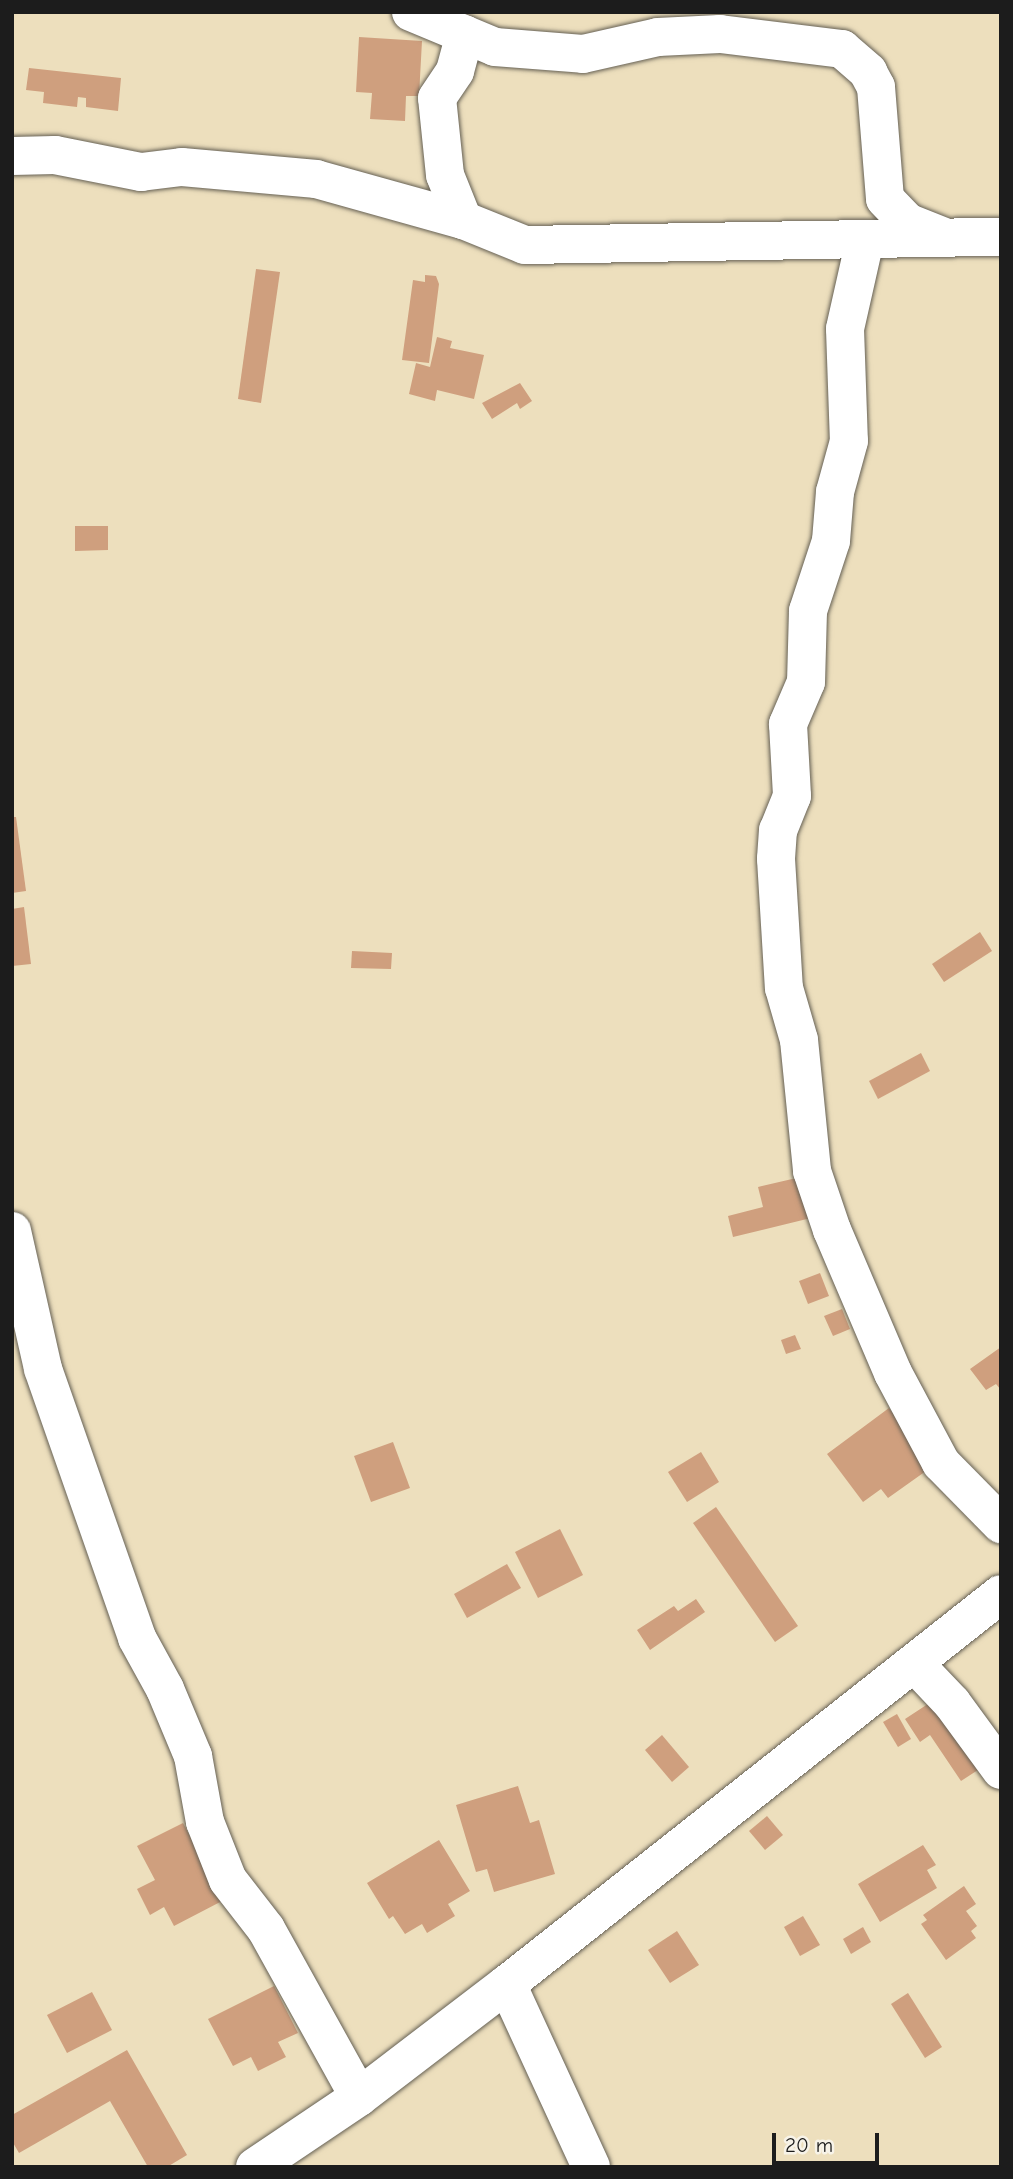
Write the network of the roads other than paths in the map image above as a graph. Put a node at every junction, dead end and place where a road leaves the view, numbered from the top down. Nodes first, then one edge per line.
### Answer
1 (411, 12) edge
2 (465, 34) junction
3 (12, 156) edge
4 (885, 199) junction
5 (463, 220) junction
6 (944, 237) junction
7 (1001, 237) edge
8 (858, 240) junction
9 (12, 1231) edge
10 (1001, 1524) edge
11 (1001, 1594) edge
12 (914, 1663) junction
13 (1001, 1770) edge
14 (507, 1984) junction
15 (359, 2097) junction
16 (255, 2167) edge
17 (591, 2167) edge

1 - 2 street
2 - 4 street
2 - 5 street
3 - 5 street
4 - 6 street
4 - 8 street
5 - 8 street
6 - 7 street
6 - 8 street
8 - 10 street
9 - 15 street
11 - 12 street
12 - 13 street
12 - 14 street
14 - 15 street
14 - 17 street
15 - 16 street

